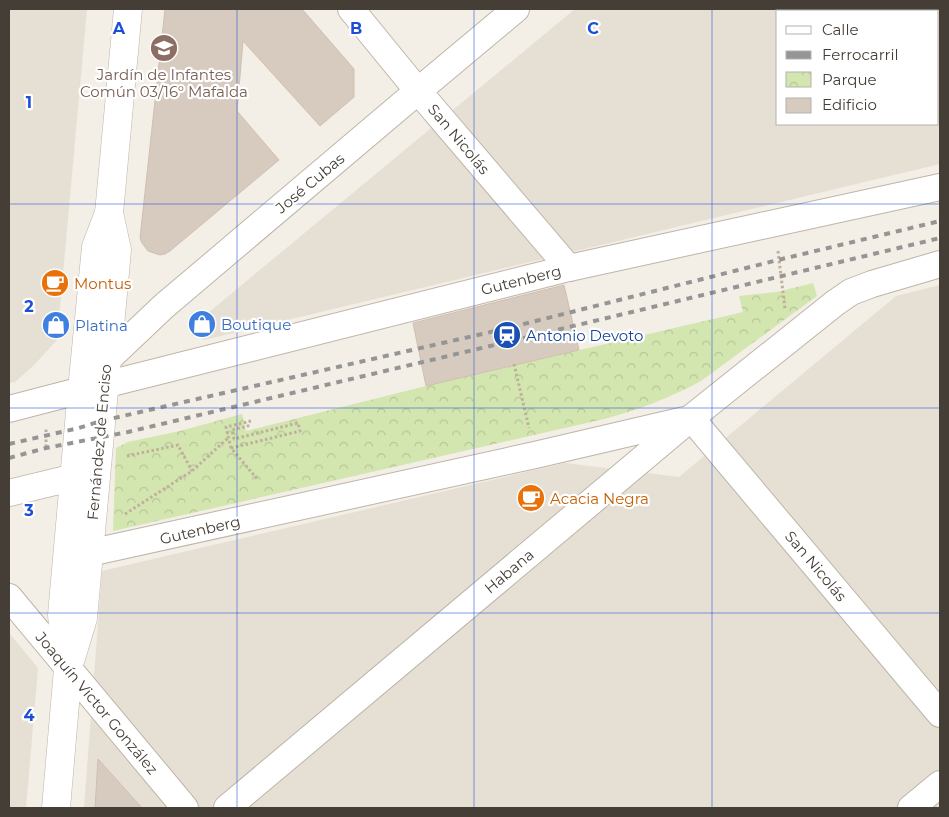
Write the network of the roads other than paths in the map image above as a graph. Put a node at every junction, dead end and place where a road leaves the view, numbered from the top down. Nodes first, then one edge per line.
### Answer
1 (128, 9) edge
2 (351, 9) edge
3 (516, 9) edge
4 (418, 91) junction
5 (940, 187) edge
6 (109, 213) junction
7 (940, 264) edge
8 (569, 268) junction
9 (98, 379) junction
10 (9, 409) edge
11 (691, 418) junction
12 (75, 477) junction
13 (9, 493) edge
14 (89, 553) junction
15 (9, 597) edge
16 (68, 669) junction
17 (940, 714) edge
18 (940, 784) edge
19 (56, 808) edge
20 (185, 808) edge
21 (227, 808) edge
22 (911, 808) edge

1 - 6 street, Fernández de Enciso
2 - 4 street, San Nicolás
3 - 4 street, José Cubas
4 - 8 street, San Nicolás
4 - 9 street, José Cubas
5 - 8 street, Gutenberg
6 - 9 street, Fernández de Enciso
6 - 9 street, Fernández de Enciso
7 - 11 street, Habana
8 - 9 street, Gutenberg
9 - 10 street, Gutenberg
9 - 12 street, Fernández de Enciso
9 - 14 street, Fernández de Enciso
11 - 14 street, Gutenberg
11 - 17 street, San Nicolás
11 - 21 street, Habana
12 - 13 street
12 - 16 street, Fernández de Enciso
14 - 16 street, Fernández de Enciso
15 - 16 street, Joaquín Victor González
16 - 19 street, Fernández de Enciso
16 - 20 street, Joaquín Victor González
18 - 22 street

